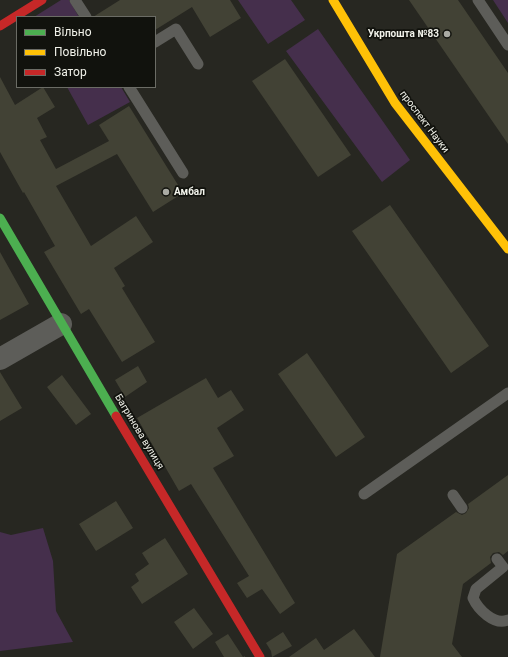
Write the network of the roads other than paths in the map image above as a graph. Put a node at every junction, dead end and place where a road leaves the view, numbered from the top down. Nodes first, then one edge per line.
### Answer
1 (42, 0) edge
2 (75, 0) edge
3 (332, 0) edge
4 (478, 0) edge
5 (16, 16) edge
6 (16, 16) edge
7 (85, 16) edge
8 (0, 26) edge
9 (156, 41) edge
10 (508, 45) edge
11 (198, 64) dead end
12 (130, 88) edge
13 (183, 173) dead end
14 (0, 218) edge
15 (503, 238) edge
16 (508, 249) edge
17 (61, 324) junction
18 (0, 359) edge
19 (508, 393) edge
20 (364, 494) dead end
21 (453, 495) dead end
22 (462, 508) dead end
23 (497, 559) dead end
24 (508, 620) edge
25 (260, 657) edge

1 - 6 street
2 - 7 lane
3 - 15 street, проспект Науки
4 - 10 lane
5 - 8 street
9 - 11 lane
12 - 13 lane
14 - 17 street, Багринова вулиця
15 - 16 street, проспект Науки
17 - 18 street
17 - 25 street, Багринова вулиця
19 - 20 lane
21 - 22 lane
23 - 24 lane

